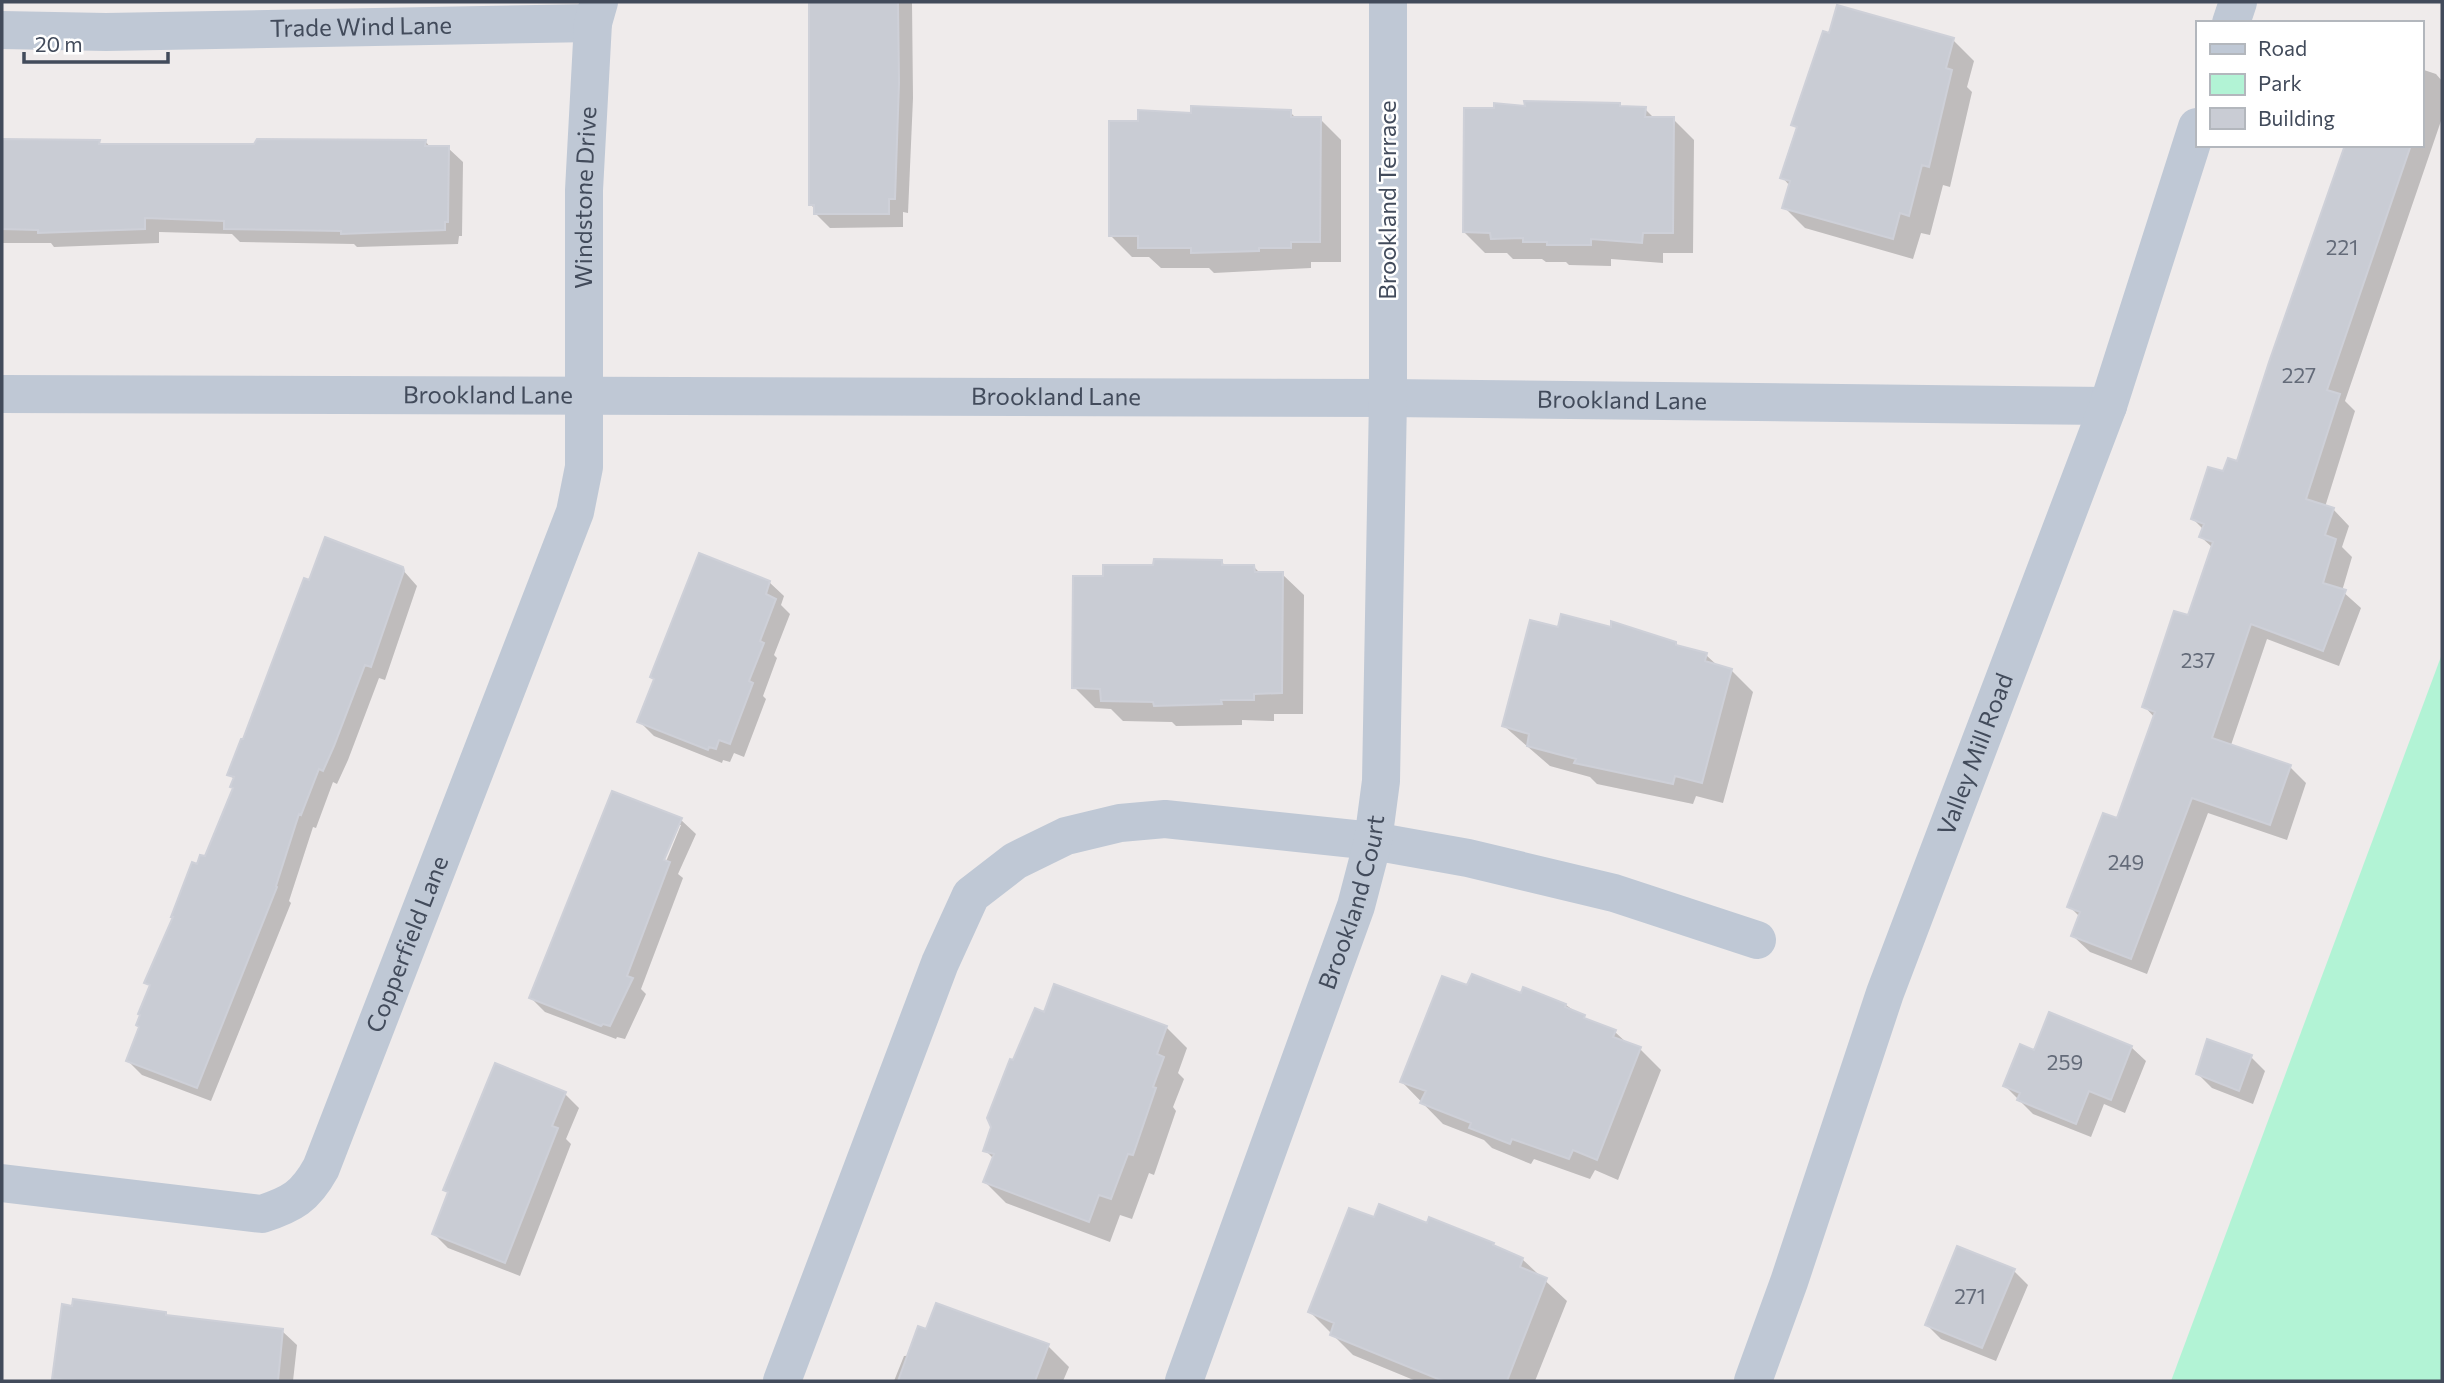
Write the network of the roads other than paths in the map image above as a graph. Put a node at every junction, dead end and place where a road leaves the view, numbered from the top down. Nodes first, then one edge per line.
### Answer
1 (1388, 2) edge
2 (2238, 2) edge
3 (596, 12) edge
4 (2232, 21) edge
5 (2, 30) edge
6 (2196, 130) edge
7 (2, 394) edge
8 (585, 396) junction
9 (1388, 398) junction
10 (2108, 406) junction
11 (1373, 841) junction
12 (1757, 940) dead end
13 (2, 1183) edge
14 (782, 1381) edge
15 (1184, 1381) edge
16 (1753, 1381) edge

1 - 9 street, Brookland Terrace
2 - 4 street
3 - 5 street, Trade Wind Lane
3 - 8 street, Windstone Drive
6 - 10 street, Valley Mill Road
7 - 8 street, Brookland Lane
8 - 9 street, Brookland Lane
8 - 13 street, Copperfield Lane
9 - 10 street, Brookland Lane
9 - 11 street, Brookland Court
10 - 16 street, Valley Mill Road
11 - 12 street
11 - 14 street
11 - 15 street, Brookland Court

